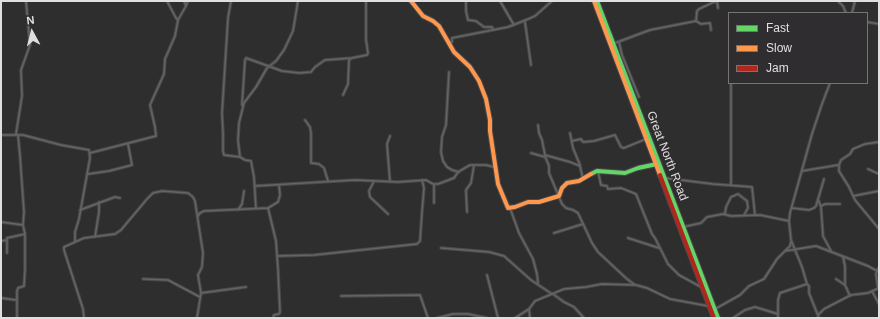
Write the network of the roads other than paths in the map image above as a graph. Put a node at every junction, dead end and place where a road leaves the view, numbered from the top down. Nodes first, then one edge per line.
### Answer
1 (26, 1) edge
2 (167, 1) edge
3 (184, 1) edge
4 (188, 1) edge
5 (231, 1) edge
6 (298, 1) edge
7 (366, 1) edge
8 (411, 1) edge
9 (466, 1) edge
10 (500, 1) edge
11 (552, 1) edge
12 (596, 1) edge
13 (717, 1) edge
14 (838, 1) edge
15 (855, 1) edge
16 (186, 6) junction
17 (718, 8) dead end
18 (846, 12) edge
19 (852, 12) edge
20 (178, 20) junction
21 (525, 21) junction
22 (696, 21) junction
23 (868, 22) edge
24 (879, 24) edge
25 (514, 25) junction
26 (494, 30) junction
27 (711, 30) dead end
28 (619, 42) junction
29 (449, 43) junction
30 (612, 44) junction
31 (352, 58) junction
32 (531, 65) dead end
33 (270, 67) junction
34 (450, 72) dead end
35 (731, 84) edge
36 (830, 84) edge
37 (343, 95) dead end
38 (639, 97) dead end
39 (242, 107) junction
40 (305, 120) dead end
41 (538, 125) dead end
42 (570, 133) dead end
43 (16, 134) junction
44 (1, 135) edge
45 (390, 136) dead end
46 (646, 139) junction
47 (572, 141) junction
48 (879, 142) edge
49 (128, 144) junction
50 (90, 153) junction
51 (531, 153) dead end
52 (545, 156) junction
53 (240, 157) junction
54 (658, 164) junction
55 (474, 165) junction
56 (839, 165) junction
57 (580, 166) junction
58 (495, 168) junction
59 (868, 170) dead end
60 (598, 171) junction
61 (802, 171) junction
62 (458, 172) junction
63 (88, 174) junction
64 (879, 174) edge
65 (665, 178) junction
66 (824, 178) dead end
67 (583, 179) junction
68 (422, 180) junction
69 (328, 181) junction
70 (374, 181) junction
71 (390, 182) junction
72 (434, 184) junction
73 (279, 185) junction
74 (255, 186) junction
75 (731, 186) junction
76 (879, 189) edge
77 (244, 191) dead end
78 (559, 196) junction
79 (852, 196) junction
80 (120, 198) dead end
81 (818, 199) junction
82 (99, 202) junction
83 (434, 203) dead end
84 (840, 204) dead end
85 (821, 206) junction
86 (268, 208) junction
87 (510, 208) junction
88 (792, 208) junction
89 (256, 209) junction
90 (80, 210) junction
91 (238, 210) junction
92 (467, 212) dead end
93 (388, 214) dead end
94 (725, 214) junction
95 (744, 215) junction
96 (755, 215) junction
97 (198, 217) junction
98 (789, 221) junction
99 (1, 222) edge
100 (583, 224) junction
101 (23, 226) junction
102 (683, 227) junction
103 (879, 229) edge
104 (554, 233) dead end
105 (25, 234) junction
106 (96, 237) junction
107 (628, 238) dead end
108 (7, 240) junction
109 (791, 240) junction
110 (1, 241) edge
111 (75, 242) junction
112 (441, 248) dead end
113 (660, 249) junction
114 (795, 250) junction
115 (831, 251) junction
116 (785, 252) junction
117 (7, 253) dead end
118 (277, 256) junction
119 (843, 256) junction
120 (879, 267) edge
121 (878, 271) edge
122 (487, 275) dead end
123 (143, 278) dead end
124 (836, 279) dead end
125 (538, 283) junction
126 (807, 284) junction
127 (636, 285) junction
128 (845, 285) junction
129 (246, 287) dead end
130 (703, 288) junction
131 (878, 288) edge
132 (872, 290) junction
133 (201, 293) junction
134 (552, 294) junction
135 (341, 296) dead end
136 (850, 296) junction
137 (201, 297) junction
138 (1, 298) edge
139 (16, 300) junction
140 (879, 304) edge
141 (529, 309) junction
142 (712, 309) junction
143 (778, 314) junction
144 (818, 315) junction
145 (17, 318) edge
146 (84, 318) edge
147 (197, 318) edge
148 (273, 318) edge
149 (428, 318) edge
150 (437, 318) edge
151 (487, 318) edge
152 (498, 318) edge
153 (514, 318) edge
154 (530, 318) edge
155 (584, 318) edge
156 (714, 318) edge
157 (718, 318) edge
158 (733, 318) edge
159 (778, 318) edge
160 (819, 318) edge

1 - 43 street
2 - 20 street
3 - 16 street
4 - 16 street
5 - 53 street
6 - 33 street
7 - 31 street
8 - 29 main road
9 - 26 street
10 - 25 street
11 - 21 street
12 - 30 main road, Great North Road
13 - 17 street
13 - 22 street
14 - 18 street
15 - 19 street
16 - 20 street
20 - 49 street
21 - 25 street
21 - 32 street
22 - 27 street
22 - 28 street
23 - 24 street
25 - 26 street
26 - 29 street
28 - 30 street
28 - 38 street
29 - 58 main road
30 - 46 main road, Great North Road
30 - 54 main road, Great North Road
31 - 33 street
31 - 37 street
33 - 39 street
33 - 39 street
34 - 62 street
35 - 75 street
36 - 61 street
39 - 53 street
40 - 69 street
41 - 52 street
42 - 47 street
43 - 44 street
43 - 50 street
43 - 101 street
45 - 71 street
46 - 47 street
46 - 54 main road, Great North Road
47 - 57 street
48 - 56 street
49 - 50 street
49 - 63 street
50 - 63 street
51 - 52 street
52 - 57 street
52 - 78 street
53 - 74 street
54 - 60 main road
54 - 65 main road, Great North Road
54 - 130 main road, Great North Road
55 - 58 street
55 - 62 street
55 - 92 street
56 - 61 street
56 - 79 street
57 - 67 street
58 - 87 main road
59 - 64 street
60 - 67 main road
60 - 113 street
61 - 88 street
62 - 72 street
63 - 90 street
65 - 75 street
65 - 102 main road, Great North Road
66 - 81 street
67 - 78 main road
68 - 71 street
68 - 72 street
68 - 118 street
69 - 70 street
69 - 73 street
70 - 71 street
70 - 93 street
72 - 83 street
73 - 74 street
73 - 86 street
74 - 89 street
75 - 96 street
76 - 79 street
77 - 91 street
78 - 87 main road
78 - 100 street
79 - 103 street
80 - 82 street
81 - 85 street
81 - 88 street
82 - 90 street
82 - 106 street
84 - 85 street
85 - 115 street
86 - 89 street
86 - 118 street
87 - 125 street
88 - 98 street
89 - 91 street
90 - 111 street
91 - 97 street
94 - 95 street
94 - 95 street
94 - 102 street
95 - 96 street
96 - 98 street
97 - 106 street
97 - 133 street
98 - 109 street
99 - 101 street
100 - 104 street
100 - 127 street
101 - 105 street
102 - 142 main road, Great North Road
105 - 108 street
105 - 139 street
106 - 111 street
107 - 113 street
108 - 110 street
108 - 117 street
109 - 114 street
109 - 116 street
111 - 146 street
112 - 125 street
113 - 130 street
114 - 115 street
114 - 116 street
114 - 126 street
115 - 119 street
116 - 142 street
118 - 148 street
119 - 121 street
119 - 128 street
120 - 121 street
121 - 131 street
122 - 152 street
123 - 137 street
124 - 128 street
125 - 134 street
126 - 143 street
126 - 144 street
127 - 134 street
127 - 142 street
128 - 136 street
129 - 133 street
130 - 142 main road, Great North Road
131 - 132 street
132 - 136 street
132 - 140 street
133 - 137 street
134 - 141 street
134 - 155 street
135 - 149 street
136 - 144 street
137 - 147 street
138 - 139 street
139 - 145 street
141 - 153 street
141 - 154 street
142 - 156 main road, Great North Road
142 - 157 main road, Great North Road
143 - 158 street
143 - 159 street
144 - 160 street
150 - 151 street

